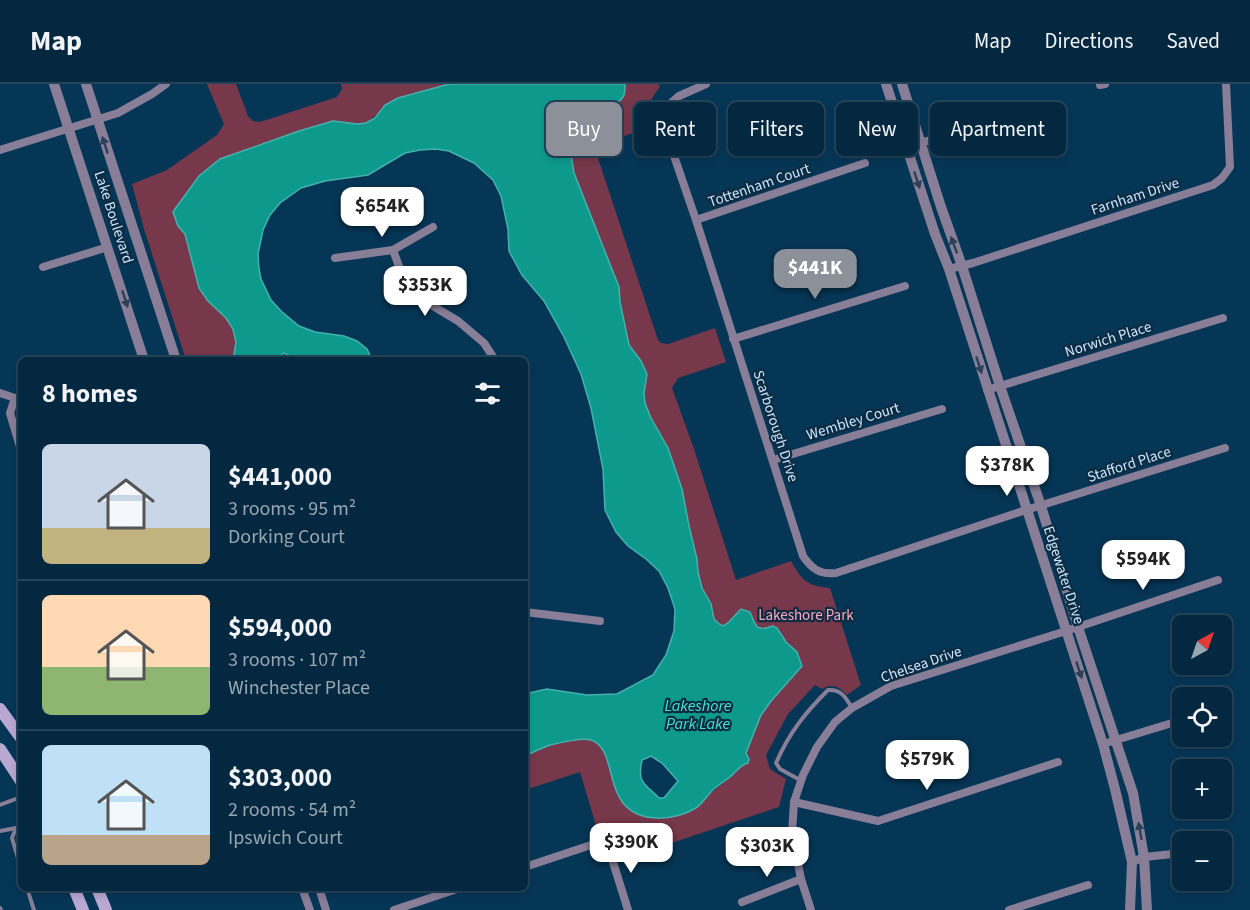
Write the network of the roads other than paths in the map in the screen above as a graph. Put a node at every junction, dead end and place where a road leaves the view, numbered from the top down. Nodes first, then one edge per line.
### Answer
1 (54, 84) edge
2 (86, 84) edge
3 (166, 84) edge
4 (706, 84) edge
5 (886, 84) edge
6 (902, 84) edge
7 (1226, 84) edge
8 (892, 102) edge
9 (97, 120) junction
10 (69, 129) junction
11 (930, 140) edge
12 (921, 143) junction
13 (918, 144) edge
14 (0, 150) edge
15 (909, 156) edge
16 (866, 163) dead end
17 (696, 220) junction
18 (433, 227) dead end
19 (108, 247) junction
20 (393, 250) junction
21 (335, 258) dead end
22 (962, 266) junction
23 (43, 267) dead end
24 (949, 269) junction
25 (905, 286) dead end
26 (1223, 318) dead end
27 (733, 339) junction
28 (143, 357) edge
29 (175, 357) edge
30 (493, 357) edge
31 (1000, 386) junction
32 (987, 390) junction
33 (0, 393) edge
34 (18, 398) edge
35 (942, 409) dead end
36 (18, 440) edge
37 (1225, 448) dead end
38 (773, 460) junction
39 (1041, 507) junction
40 (1026, 510) junction
41 (1218, 580) dead end
42 (528, 612) edge
43 (600, 621) dead end
44 (1078, 627) junction
45 (1066, 631) junction
46 (852, 708) junction
47 (0, 709) edge
48 (1172, 723) edge
49 (18, 734) edge
50 (1116, 741) junction
51 (1103, 744) junction
52 (0, 749) edge
53 (1058, 762) dead end
54 (18, 771) edge
55 (801, 780) junction
56 (18, 798) edge
57 (794, 802) junction
58 (0, 805) edge
59 (18, 827) edge
60 (18, 829) edge
61 (0, 831) edge
62 (1172, 854) edge
63 (1144, 857) junction
64 (18, 858) edge
65 (1132, 862) junction
66 (528, 866) edge
67 (801, 879) junction
68 (1088, 885) dead end
69 (28, 891) edge
70 (75, 891) edge
71 (98, 891) edge
72 (303, 891) edge
73 (320, 891) edge
74 (451, 891) edge
75 (742, 902) dead end
76 (34, 910) edge
77 (83, 910) edge
78 (106, 910) edge
79 (310, 910) edge
80 (326, 910) edge
81 (394, 910) edge
82 (628, 910) edge
83 (811, 910) edge
84 (1009, 910) edge
85 (1130, 910) edge
86 (1146, 910) edge

1 - 10 street, Lake Boulevard
2 - 9 street, Lake Boulevard
3 - 9 street
4 - 17 street, Scarborough Drive
5 - 8 street, Edgewater Drive
6 - 12 street, Edgewater Drive
7 - 22 street, Farnham Drive
9 - 10 street
29 -> 9 street, Lake Boulevard
10 - 14 street
10 - 19 street, Lake Boulevard
11 - 12 street
12 - 13 street
22 -> 12 street, Edgewater Drive
15 -> 24 street, Edgewater Drive
16 - 17 street, Tottenham Court
17 - 27 street, Scarborough Drive
18 - 20 street
19 - 23 street
19 -> 28 street, Lake Boulevard
20 - 21 street
20 - 30 street
22 - 24 street, Farnham Drive
22 - 31 street, Edgewater Drive
24 -> 32 street, Edgewater Drive
25 - 27 street
26 - 31 street, Norwich Place
27 - 38 street, Scarborough Drive
31 - 32 street, Norwich Place
31 - 39 street, Edgewater Drive
32 - 40 street, Edgewater Drive
33 - 34 street
34 - 36 street
35 - 38 street, Wembley Court
37 - 39 street, Stafford Place
38 - 40 street, Scarborough Drive
39 - 40 street, Scarborough Drive
39 - 44 street, Edgewater Drive
40 - 45 street, Edgewater Drive
41 - 44 street, Chelsea Drive
42 - 43 street
44 - 45 street, Chelsea Drive
44 - 50 street, Edgewater Drive
45 - 46 street, Chelsea Drive
45 -> 51 street, Edgewater Drive
46 - 55 street, Chelsea Drive
46 - 55 lane
47 - 49 main road
48 - 50 street
50 - 51 street
63 -> 50 street, Edgewater Drive
51 - 65 street, Edgewater Drive
52 - 54 main road
53 - 57 street
55 - 57 street, Chelsea Drive
56 - 58 lane
57 - 67 street, Chelsea Drive
59 - 61 lane
60 - 64 lane
62 - 63 street
63 - 65 street
63 - 86 street, Edgewater Drive
65 - 85 street, Edgewater Drive
66 - 82 street
67 - 75 street
67 - 83 street, Chelsea Drive
68 - 84 street
69 - 76 lane
70 - 77 main road
71 - 78 main road
72 - 79 street
73 - 80 street
74 - 81 street

